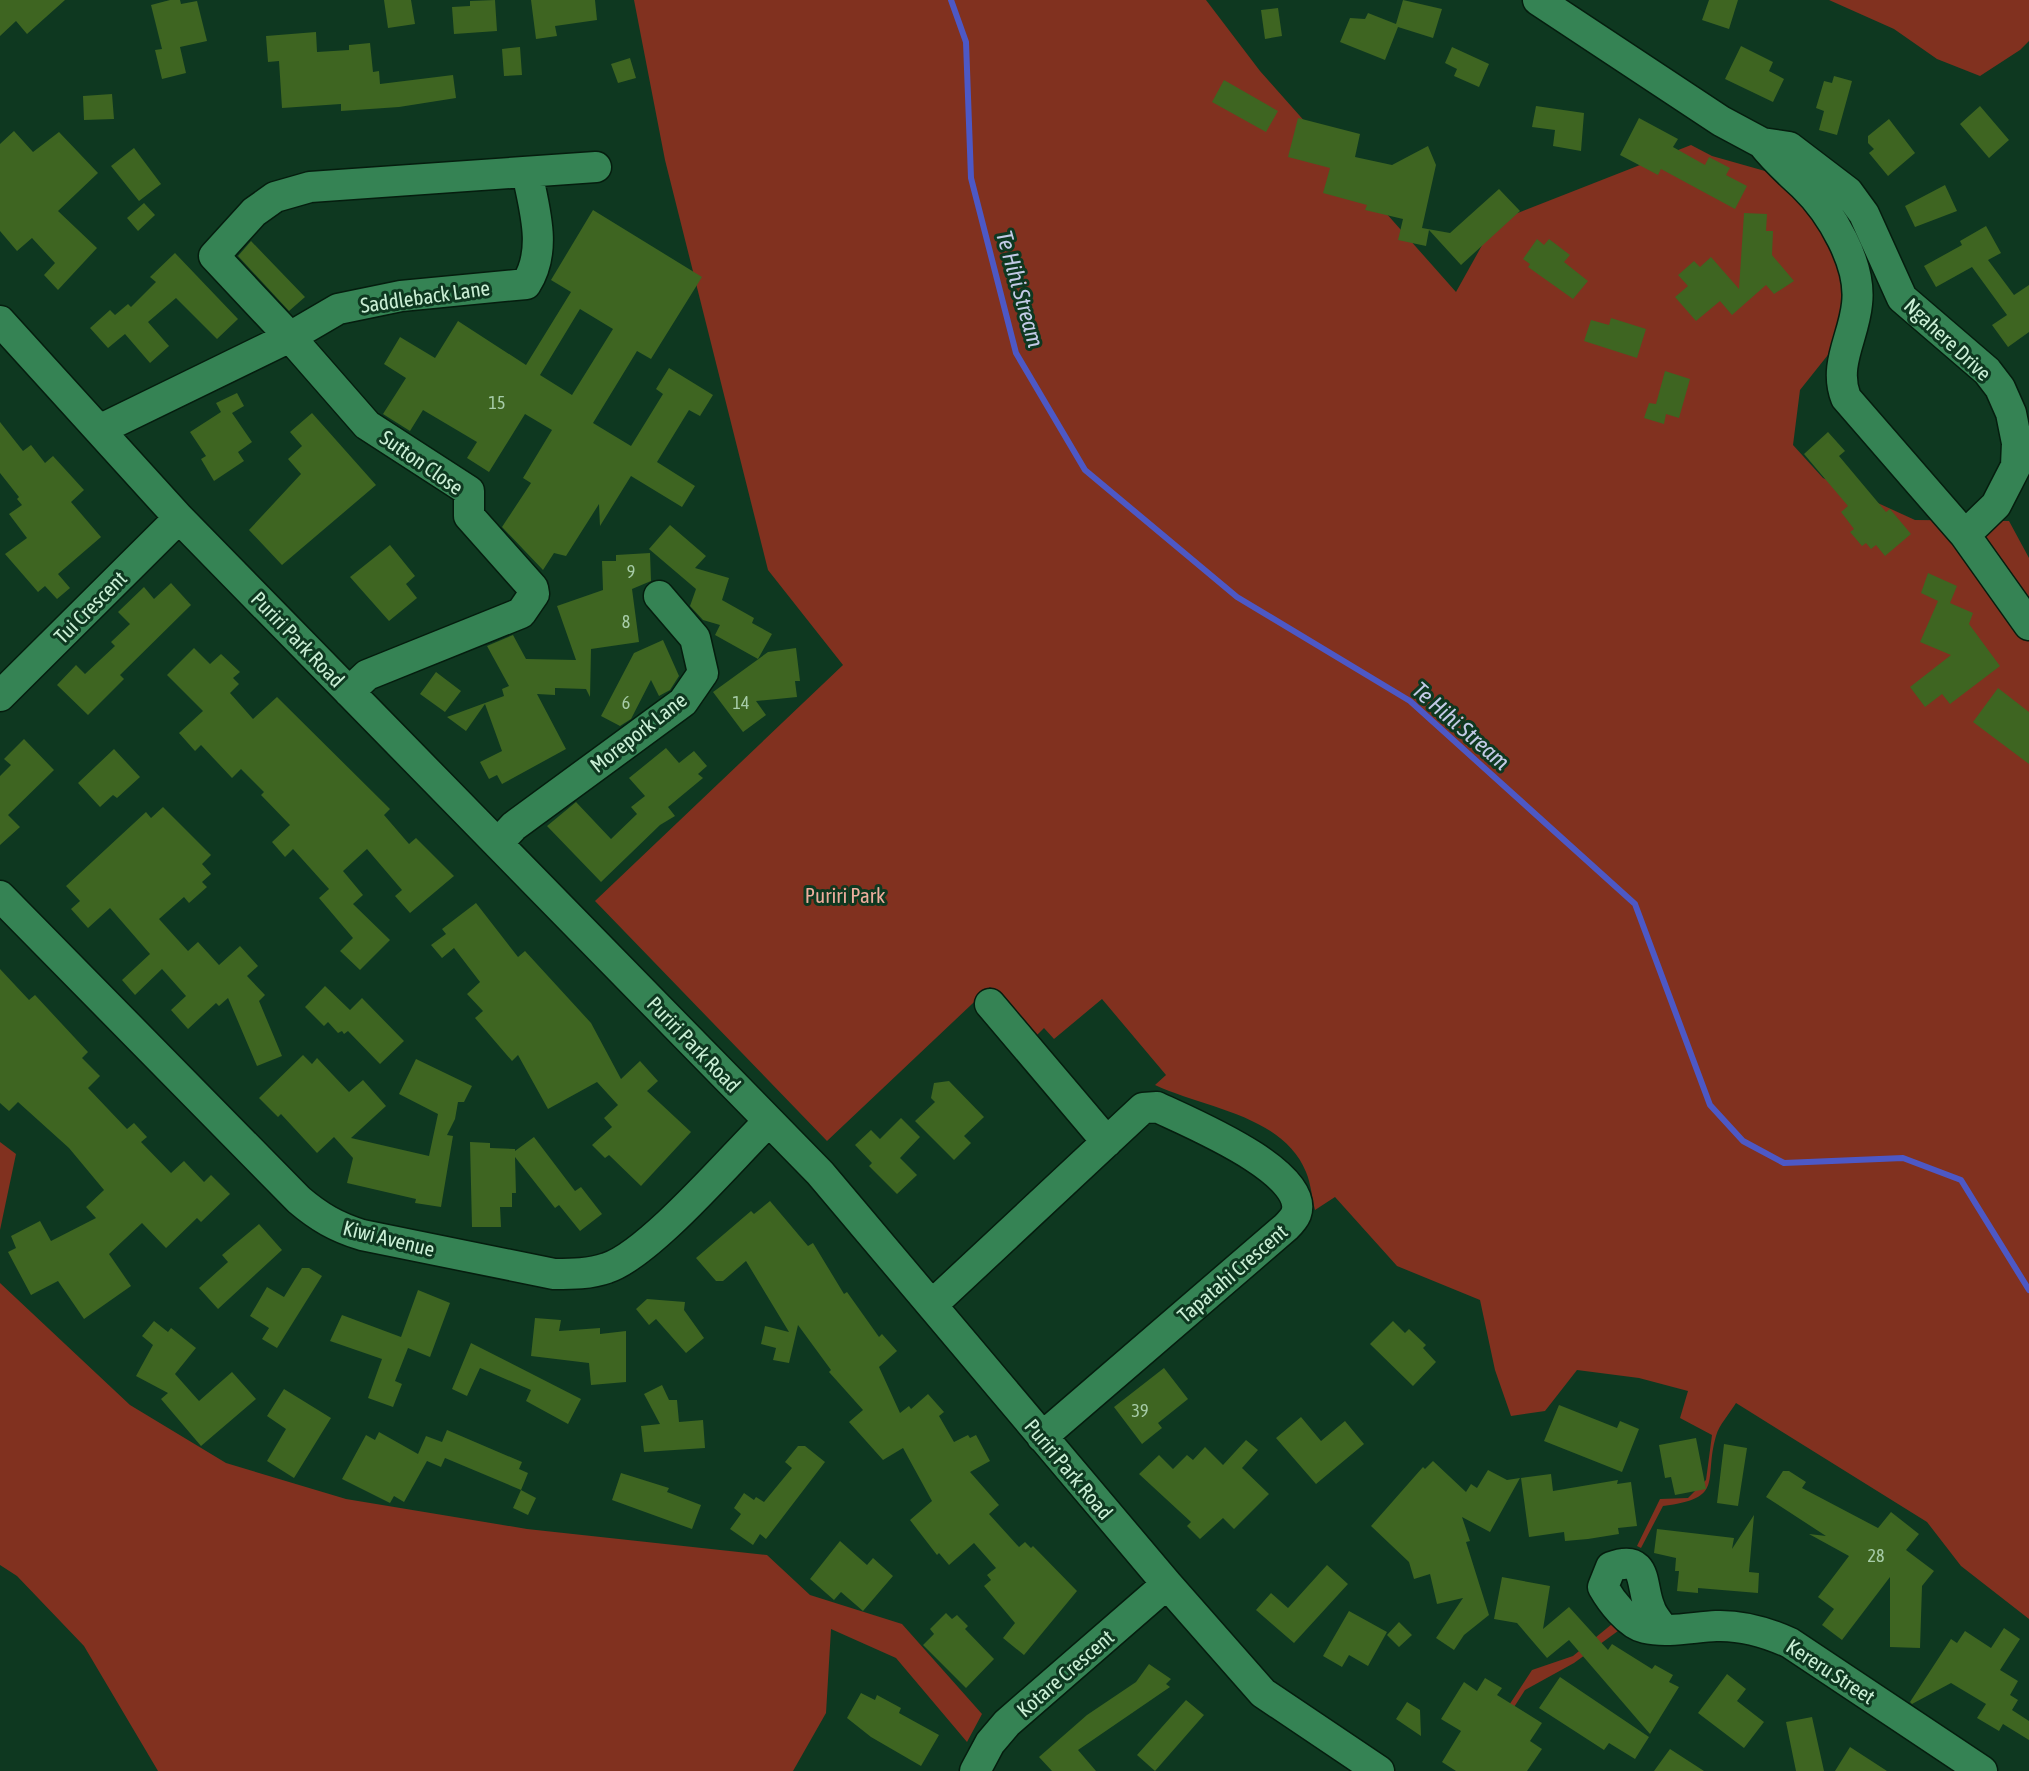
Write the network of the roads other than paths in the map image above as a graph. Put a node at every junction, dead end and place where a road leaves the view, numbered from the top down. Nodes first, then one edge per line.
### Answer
1 (1538, 0) edge
2 (1762, 143) junction
3 (596, 167) dead end
4 (527, 172) junction
5 (0, 321) edge
6 (290, 337) junction
7 (99, 430) junction
8 (179, 518) junction
9 (1965, 535) junction
10 (659, 596) dead end
11 (2029, 625) edge
12 (349, 692) junction
13 (0, 696) edge
14 (498, 843) junction
15 (0, 896) edge
16 (990, 1004) dead end
17 (769, 1121) junction
18 (1107, 1142) junction
19 (932, 1305) junction
20 (1042, 1437) junction
21 (1167, 1584) junction
22 (1662, 1628) dead end
23 (975, 1771) edge
24 (1379, 1771) edge
25 (1982, 1771) edge

1 - 2 street, Ngahere Drive
2 - 9 street, Ngahere Drive
2 - 9 street, Ngahere Drive
3 - 4 street
4 - 6 street, Saddleback Lane
4 - 6 street
5 - 7 street, Puriri Park Road
6 - 7 street
6 - 12 street, Sutton Close
7 - 8 street, Puriri Park Road
8 - 12 street, Puriri Park Road
8 - 13 street, Tui Crescent
9 - 11 street, Ngahere Drive
10 - 14 street, Morepork Lane
12 - 14 street, Puriri Park Road
14 - 17 street, Puriri Park Road
15 - 17 street, Kiwi Avenue
16 - 18 street
17 - 19 street, Puriri Park Road
18 - 19 street, Tapatahi Crescent
18 - 20 street, Tapatahi Crescent
19 - 20 street, Puriri Park Road
20 - 21 street, Puriri Park Road
21 - 23 street, Kotare Crescent
21 - 24 street, Puriri Park Road
22 - 25 street, Kereru Street

